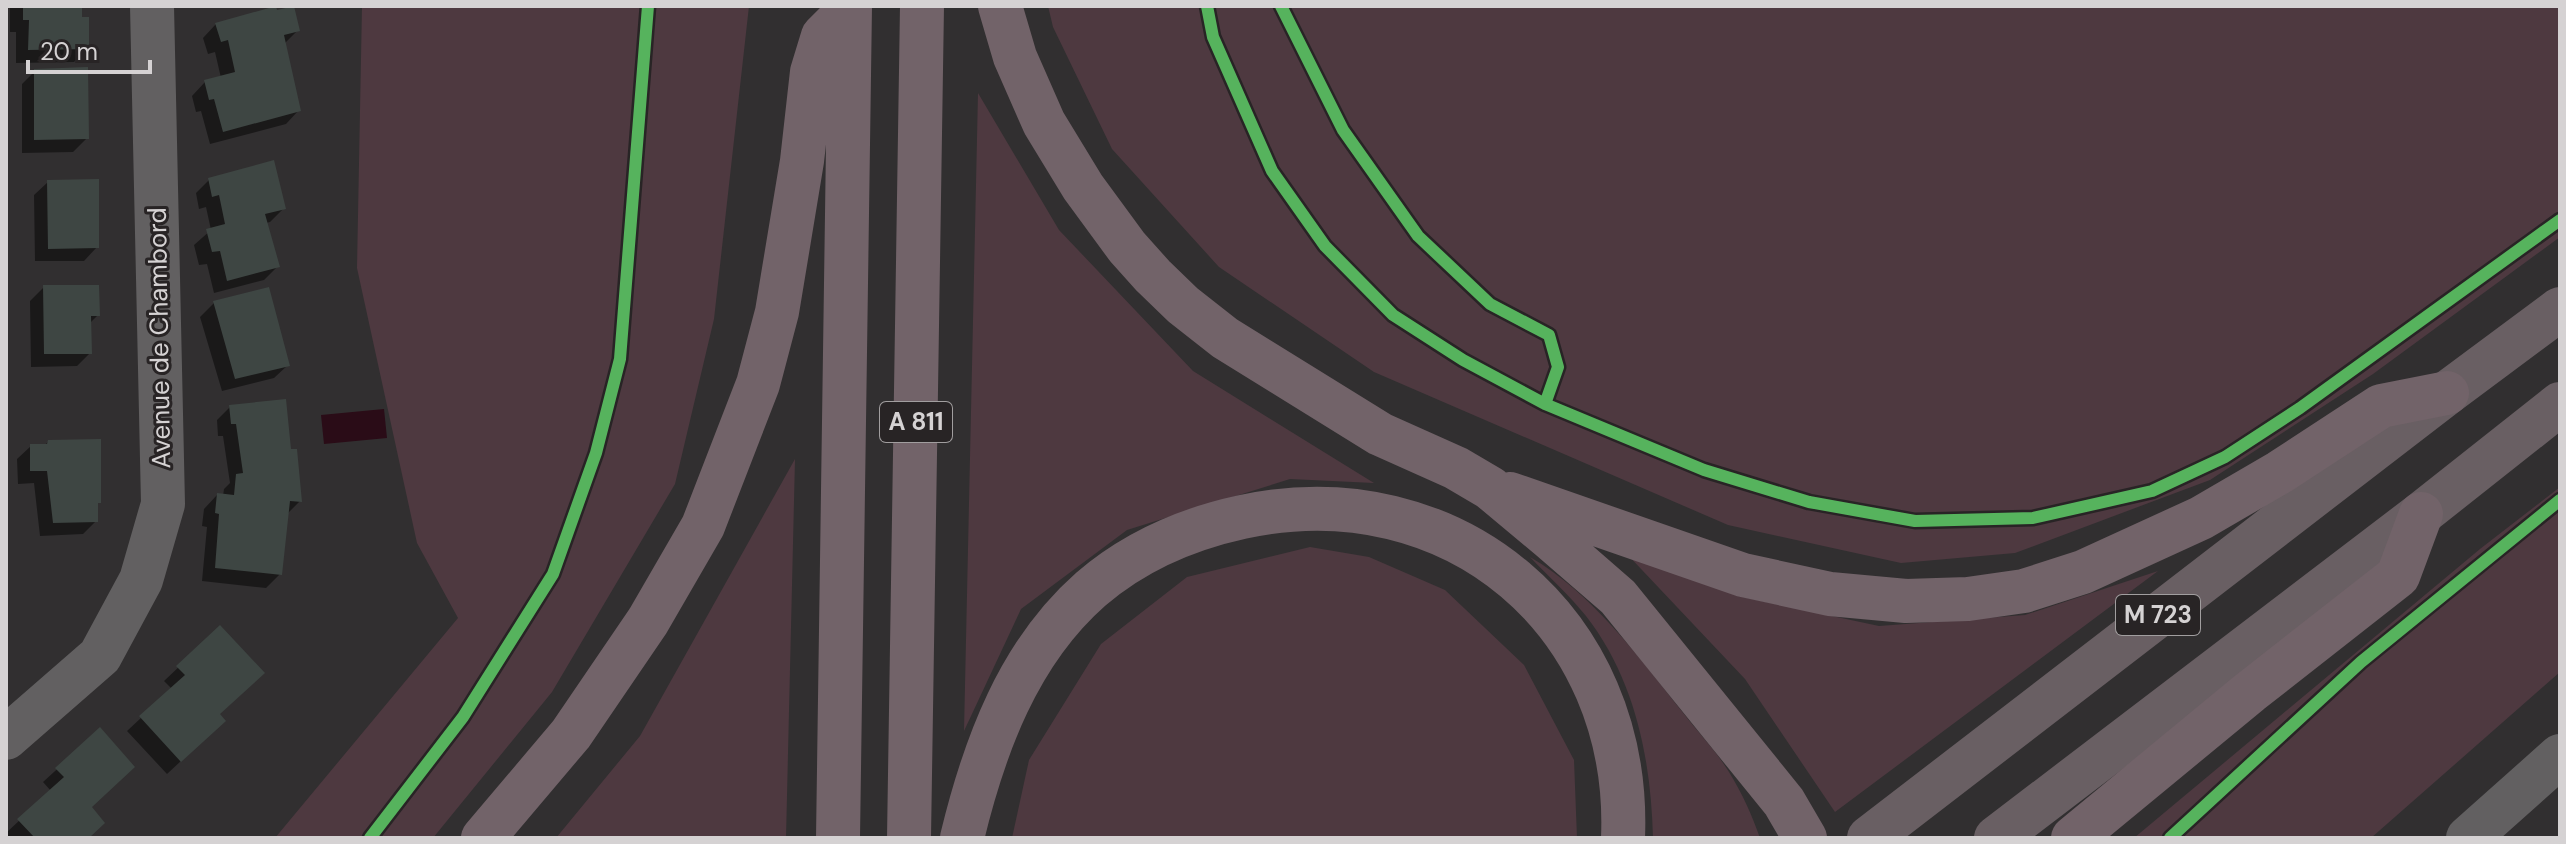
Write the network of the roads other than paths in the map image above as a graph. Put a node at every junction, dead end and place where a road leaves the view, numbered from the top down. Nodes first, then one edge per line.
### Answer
1 (152, 6) edge
2 (922, 6) edge
3 (1000, 6) edge
4 (850, 8) edge
5 (2560, 309) edge
6 (2447, 393) junction
7 (2560, 404) edge
8 (1490, 488) junction
9 (2421, 514) junction
10 (6, 738) edge
11 (2560, 756) edge
12 (483, 838) edge
13 (838, 838) edge
14 (909, 838) edge
15 (962, 838) edge
16 (1623, 838) edge
17 (1805, 838) edge
18 (1869, 838) edge
19 (1996, 838) edge
20 (2073, 838) edge
21 (2468, 838) edge

1 - 10 street, Avenue de Chambord
2 - 14 highway, A 811
3 - 8 highway
4 - 12 highway
4 - 13 highway, A 811
5 - 6 main road, M 723
6 - 8 highway
6 - 18 main road, M 723
7 - 9 main road, M 723
8 - 17 highway
9 - 19 main road, M 723
9 - 20 highway
11 - 21 street
15 - 16 highway

